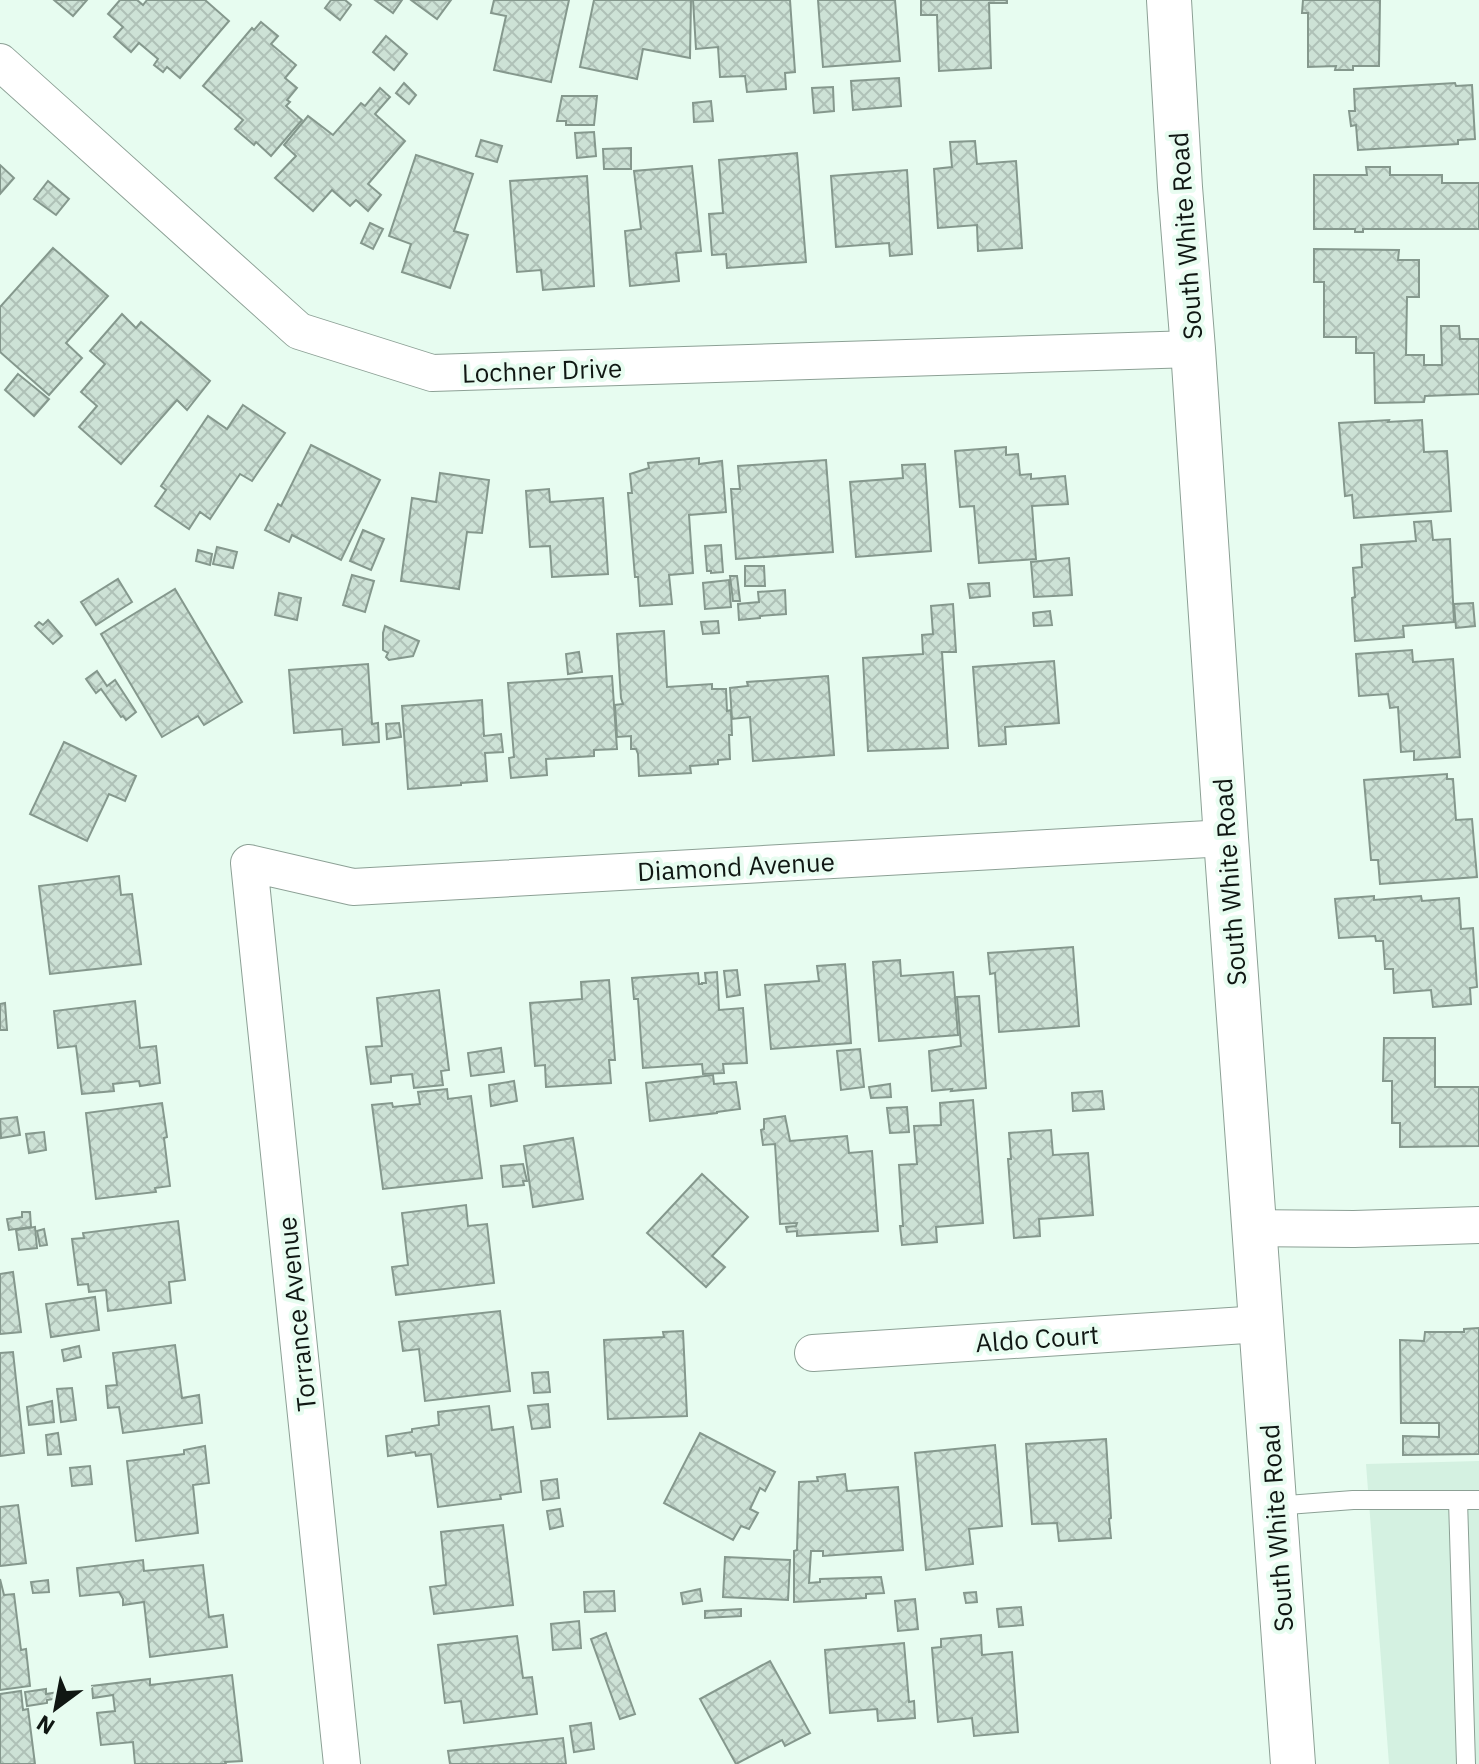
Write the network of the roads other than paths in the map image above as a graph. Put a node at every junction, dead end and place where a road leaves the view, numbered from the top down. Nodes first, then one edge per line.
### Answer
1 (1169, 0) edge
2 (0, 62) edge
3 (1193, 349) junction
4 (1226, 838) junction
5 (249, 863) joint
6 (1479, 1225) edge
7 (1254, 1228) junction
8 (1261, 1324) junction
9 (813, 1353) dead end
10 (1458, 1500) junction
11 (1479, 1500) edge
12 (1274, 1506) junction
13 (342, 1764) edge
14 (1293, 1764) edge
15 (1466, 1764) edge

1 - 3 main road, South White Road
2 - 3 street, Lochner Drive
3 - 4 main road, South White Road
4 - 5 street, Diamond Avenue
4 - 7 main road, South White Road
5 - 13 street, Torrance Avenue
6 - 7 street
7 - 8 main road, South White Road
8 - 9 street, Aldo Court
8 - 12 main road, South White Road
10 - 11 lane
10 - 12 lane
10 - 15 lane
12 - 14 main road, South White Road

